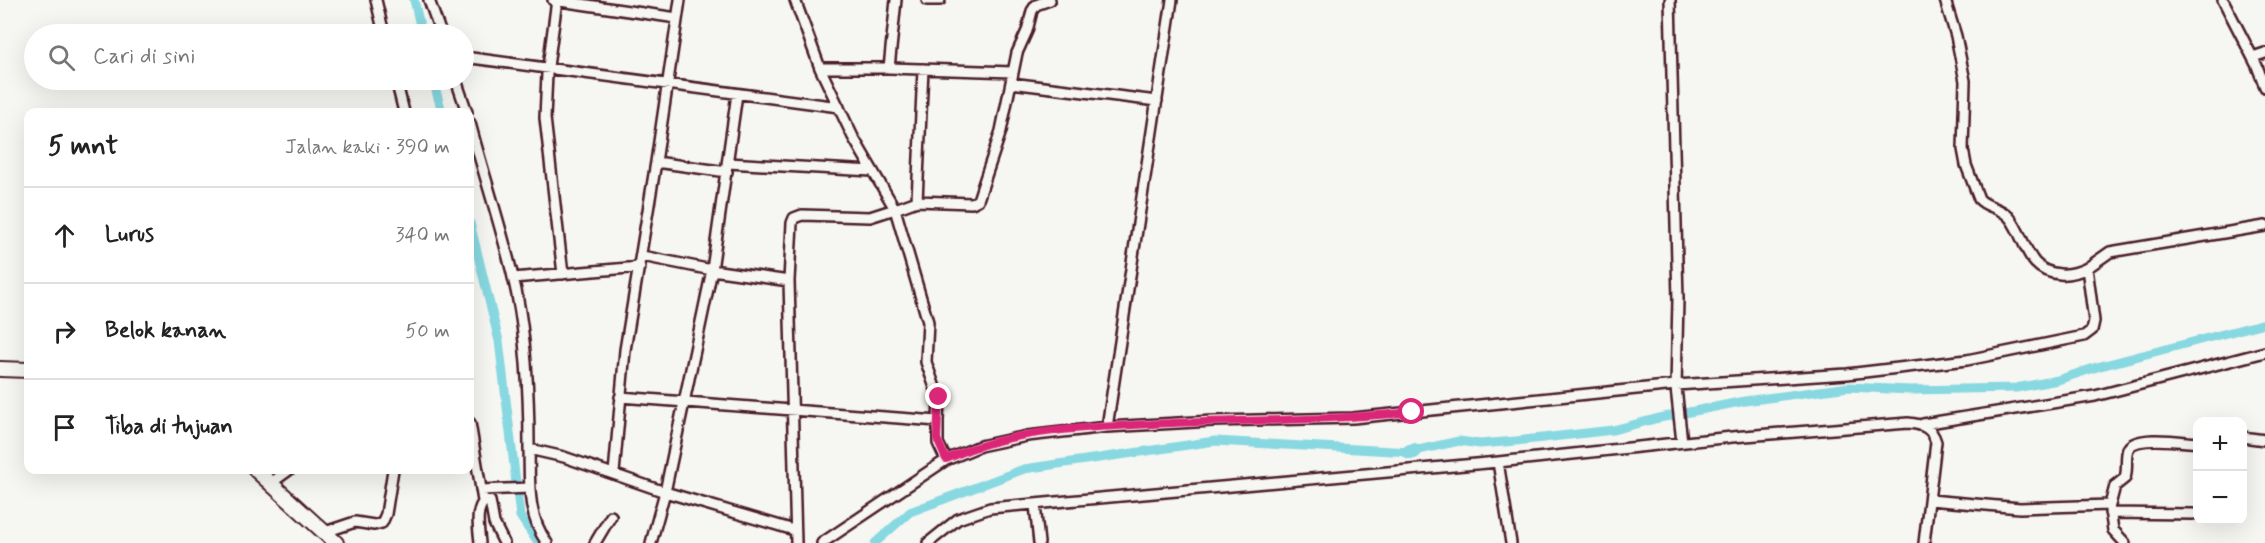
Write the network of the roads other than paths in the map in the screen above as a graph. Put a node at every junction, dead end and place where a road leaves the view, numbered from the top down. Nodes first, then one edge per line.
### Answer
1 (376, 0) edge
2 (429, 0) edge
3 (556, 0) edge
4 (680, 0) edge
5 (795, 0) edge
6 (896, 0) edge
7 (927, 0) edge
8 (940, 0) edge
9 (1050, 0) edge
10 (1172, 0) edge
11 (1670, 0) edge
12 (1945, 0) edge
13 (2223, 0) edge
14 (676, 18) junction
15 (382, 24) edge
16 (437, 24) edge
17 (2265, 53) edge
18 (2253, 57) junction
19 (474, 58) edge
20 (548, 67) junction
21 (820, 68) junction
22 (889, 68) junction
23 (923, 69) junction
24 (1013, 72) junction
25 (1011, 83) junction
26 (667, 85) junction
27 (2265, 87) edge
28 (398, 90) edge
29 (459, 90) edge
30 (737, 94) junction
31 (1157, 101) junction
32 (839, 107) junction
33 (403, 108) edge
34 (465, 108) edge
35 (474, 137) edge
36 (656, 162) junction
37 (728, 168) junction
38 (872, 171) junction
39 (917, 201) junction
40 (895, 209) junction
41 (2265, 226) edge
42 (642, 256) junction
43 (640, 267) junction
44 (2087, 268) junction
45 (712, 270) junction
46 (563, 274) junction
47 (513, 278) junction
48 (789, 281) junction
49 (2265, 352) edge
50 (0, 369) edge
51 (24, 370) edge
52 (1676, 386) junction
53 (620, 398) junction
54 (683, 402) junction
55 (794, 409) junction
56 (938, 421) junction
57 (1923, 424) junction
58 (1107, 426) junction
59 (2247, 438) edge
60 (2265, 440) edge
61 (1682, 441) junction
62 (2193, 443) edge
63 (474, 447) edge
64 (530, 449) junction
65 (946, 459) junction
66 (1498, 462) junction
67 (614, 473) junction
68 (261, 474) edge
69 (284, 474) edge
70 (392, 474) edge
71 (272, 483) junction
72 (527, 488) junction
73 (481, 490) junction
74 (665, 492) junction
75 (1930, 500) junction
76 (483, 501) junction
77 (1035, 505) junction
78 (2110, 509) junction
79 (2193, 514) dead end
80 (611, 516) dead end
81 (794, 530) junction
82 (325, 532) junction
83 (837, 539) edge
84 (336, 543) edge
85 (480, 543) edge
86 (504, 543) edge
87 (547, 543) edge
88 (595, 543) edge
89 (651, 543) edge
90 (796, 543) edge
91 (822, 543) edge
92 (928, 543) edge
93 (1039, 543) edge
94 (1511, 543) edge
95 (1924, 543) edge
96 (2125, 543) edge

1 - 15 street
2 - 16 street
3 - 14 street
3 - 20 street
4 - 14 street
5 - 21 street
6 - 22 street
7 - 8 street
9 - 24 street
10 - 31 street
11 - 52 street
12 - 44 street
13 - 18 street
14 - 26 street
17 - 18 street
18 - 27 street
19 - 20 street
20 - 26 street
20 - 46 street
21 - 22 street
21 - 32 street
22 - 23 street
23 - 24 street
23 - 39 street
24 - 25 street
25 - 31 street
25 - 39 street
26 - 30 street
26 - 36 street
28 - 33 street
29 - 34 street
30 - 32 street
30 - 37 street
31 - 58 street
32 - 38 street
35 - 47 street
36 - 37 street
36 - 42 street
37 - 38 street
37 - 45 street
38 - 40 street
39 - 40 street
40 - 48 street
40 - 56 street
41 - 44 street
42 - 43 street
42 - 45 street
43 - 46 street
43 - 53 street
44 - 52 street
45 - 48 street
45 - 54 street
46 - 47 street
47 - 64 street
48 - 55 street
49 - 57 street
50 - 51 main road
52 - 58 street
52 - 61 street
53 - 54 street
53 - 67 street
54 - 55 street
54 - 74 street
55 - 56 street
55 - 81 street
56 - 65 street
57 - 61 street
57 - 75 street
58 - 65 street
59 - 60 street
61 - 66 street
62 - 78 street
63 - 73 street
64 - 67 street
64 - 72 street
65 - 83 street
66 - 77 street
66 - 94 street
67 - 74 street
68 - 71 main road
69 - 71 street
70 - 82 street
71 - 82 main road
72 - 73 street
72 - 87 street
73 - 76 street
74 - 81 street
74 - 89 street
75 - 78 street
75 - 95 street
76 - 85 street
76 - 86 street
77 - 92 street
77 - 93 street
78 - 79 street
78 - 96 street
80 - 88 street
81 - 90 street
82 - 84 main road
83 - 91 street

